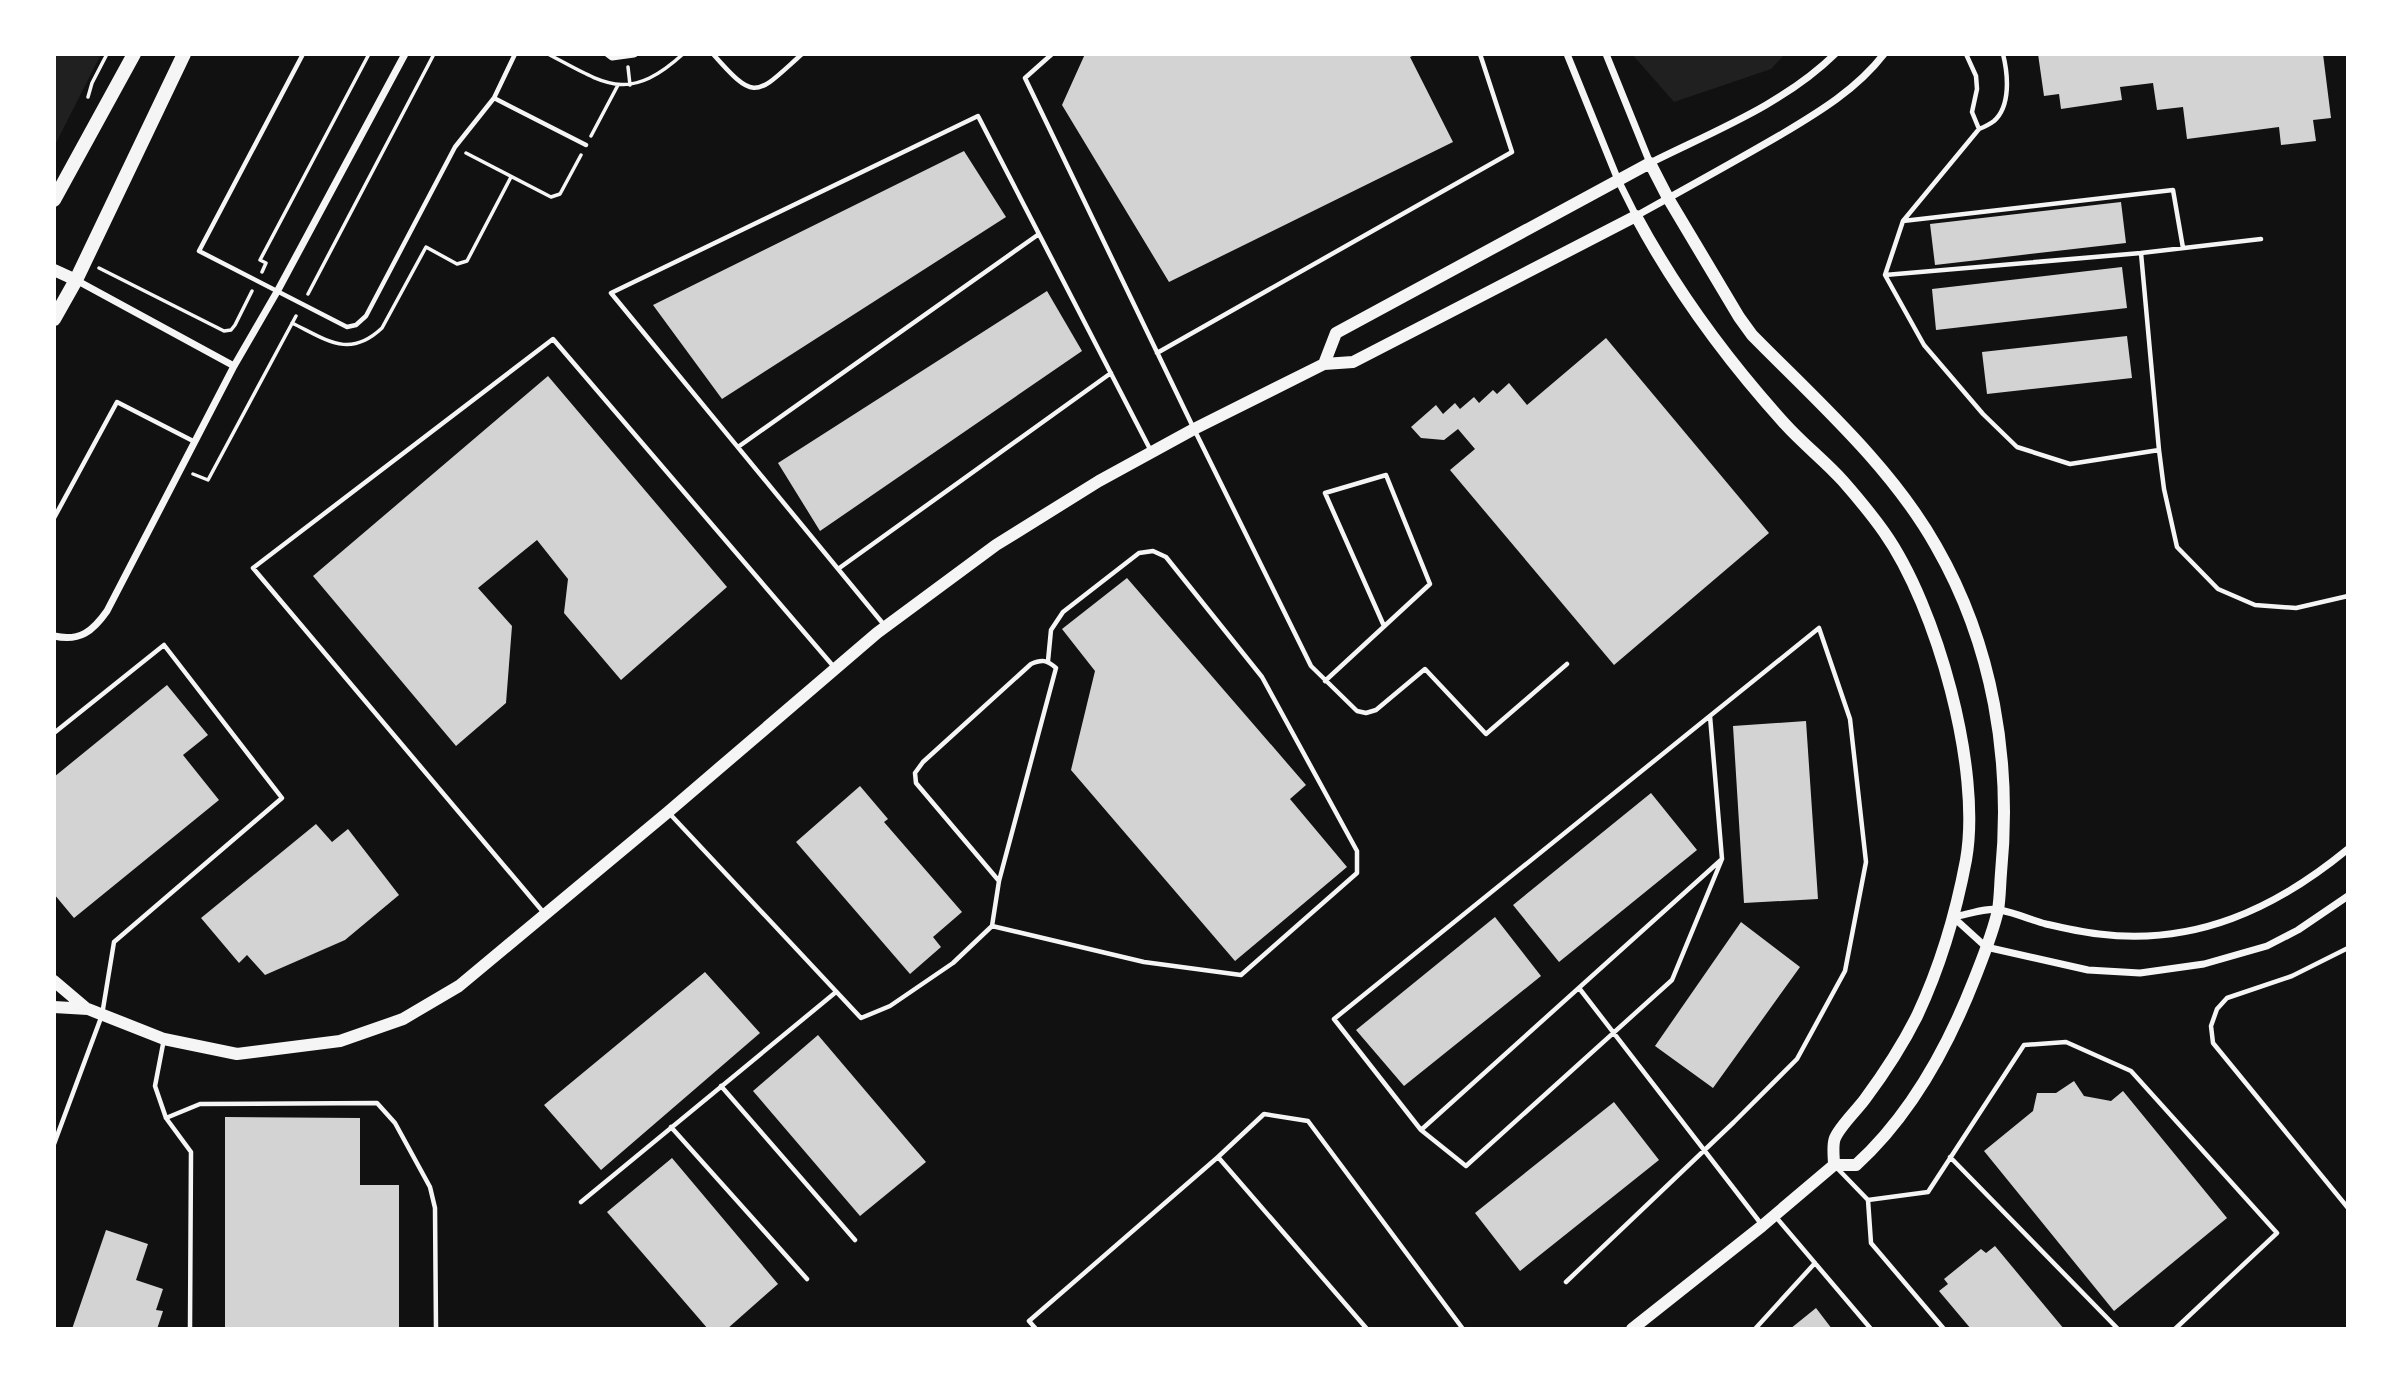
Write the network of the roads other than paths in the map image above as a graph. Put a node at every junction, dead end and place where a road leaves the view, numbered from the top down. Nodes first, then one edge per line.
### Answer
1 (134, 54) edge
2 (184, 54) edge
3 (303, 54) edge
4 (405, 54) edge
5 (516, 54) edge
6 (608, 54) edge
7 (634, 54) edge
8 (713, 54) edge
9 (802, 54) edge
10 (1052, 54) edge
11 (1480, 54) edge
12 (1567, 54) edge
13 (1606, 54) edge
14 (1835, 54) edge
15 (1884, 54) edge
16 (1966, 54) edge
17 (2003, 54) edge
18 (494, 98) junction
19 (1979, 129) junction
20 (586, 145) road end
21 (1650, 163) junction
22 (1618, 180) junction
23 (1668, 198) junction
24 (54, 200) edge
25 (1636, 216) junction
26 (1903, 221) junction
27 (1039, 234) junction
28 (2261, 239) dead end
29 (2183, 248) junction
30 (2141, 253) junction
31 (54, 270) edge
32 (1885, 275) junction
33 (76, 280) junction
34 (278, 290) junction
35 (54, 319) edge
36 (1157, 353) junction
37 (1324, 364) junction
38 (234, 366) junction
39 (1111, 373) junction
40 (1194, 429) junction
41 (195, 442) junction
42 (738, 447) junction
43 (2159, 450) junction
44 (1152, 452) junction
45 (54, 518) edge
46 (838, 569) junction
47 (2348, 596) edge
48 (886, 626) junction
49 (1384, 626) junction
50 (54, 636) edge
51 (1048, 661) junction
52 (1567, 664) dead end
53 (835, 669) junction
54 (1325, 681) junction
55 (1710, 716) junction
56 (54, 733) edge
57 (668, 812) junction
58 (2348, 849) edge
59 (1722, 859) junction
60 (999, 881) junction
61 (2348, 896) edge
62 (1998, 909) junction
63 (545, 914) junction
64 (1953, 917) junction
65 (992, 926) junction
66 (1986, 947) junction
67 (2348, 948) edge
68 (54, 981) edge
69 (1579, 988) junction
70 (835, 992) junction
71 (54, 1007) edge
72 (88, 1009) junction
73 (102, 1014) junction
74 (1613, 1033) junction
75 (164, 1039) junction
76 (721, 1086) junction
77 (166, 1118) junction
78 (671, 1127) junction
79 (1421, 1130) junction
80 (54, 1144) edge
81 (1704, 1151) junction
82 (1218, 1157) junction
83 (1951, 1157) junction
84 (1834, 1165) junction
85 (1868, 1200) junction
86 (581, 1202) dead end
87 (2348, 1208) edge
88 (1774, 1216) junction
89 (1762, 1226) junction
90 (855, 1240) dead end
91 (1815, 1264) junction
92 (807, 1279) dead end
93 (1566, 1282) dead end
94 (190, 1329) edge
95 (436, 1329) edge
96 (1036, 1329) edge
97 (1367, 1329) edge
98 (1462, 1329) edge
99 (1632, 1329) edge
100 (1755, 1329) edge
101 (1871, 1329) edge
102 (1944, 1329) edge
103 (2118, 1329) edge
104 (2175, 1329) edge

1 - 24 main road
2 - 33 main road
3 - 34 lane
4 - 34 street
5 - 18 lane
6 - 7 street
8 - 9 lane
10 - 36 lane
11 - 36 lane
12 - 22 street
13 - 21 street
14 - 21 street
15 - 23 street
16 - 19 lane
17 - 19 lane
18 - 20 lane
18 - 34 lane
19 - 26 lane
21 - 22 street
21 - 23 street
22 - 25 street
22 - 37 street
23 - 25 street
23 - 62 street
25 - 37 street
25 - 64 street
26 - 29 lane
26 - 32 lane
27 - 39 lane
27 - 42 lane
27 - 42 lane
28 - 29 lane
29 - 30 lane
30 - 32 lane
30 - 43 lane
31 - 33 street
32 - 43 lane
33 - 35 main road
33 - 38 street
34 - 38 street
36 - 40 lane
37 - 40 street
38 - 41 street
39 - 44 lane
39 - 46 lane
40 - 44 street
40 - 54 lane
41 - 45 lane
41 - 50 street
42 - 46 lane
43 - 47 lane
44 - 48 street
46 - 48 lane
48 - 53 street
49 - 49 lane
49 - 54 lane
51 - 60 lane
51 - 60 lane
51 - 65 lane
52 - 54 lane
53 - 57 street
53 - 63 lane
55 - 59 lane
55 - 79 lane
55 - 81 lane
56 - 73 lane
57 - 63 street
57 - 70 lane
58 - 62 street
59 - 69 lane
59 - 74 lane
60 - 65 lane
61 - 66 street
62 - 64 street
62 - 66 street
63 - 75 street
64 - 66 street
64 - 84 street
65 - 70 lane
66 - 84 street
67 - 87 lane
68 - 72 street
69 - 74 lane
69 - 79 lane
70 - 76 lane
71 - 72 street
72 - 73 street
73 - 75 street
73 - 80 lane
74 - 79 lane
74 - 81 lane
75 - 77 lane
76 - 78 lane
76 - 90 lane
77 - 94 lane
77 - 95 lane
78 - 86 lane
78 - 92 lane
81 - 89 lane
81 - 93 lane
82 - 96 lane
82 - 97 lane
82 - 98 lane
83 - 85 lane
83 - 103 lane
83 - 104 lane
84 - 85 lane
84 - 88 street
85 - 102 lane
88 - 89 street
88 - 91 lane
89 - 99 street
91 - 100 lane
91 - 101 lane

